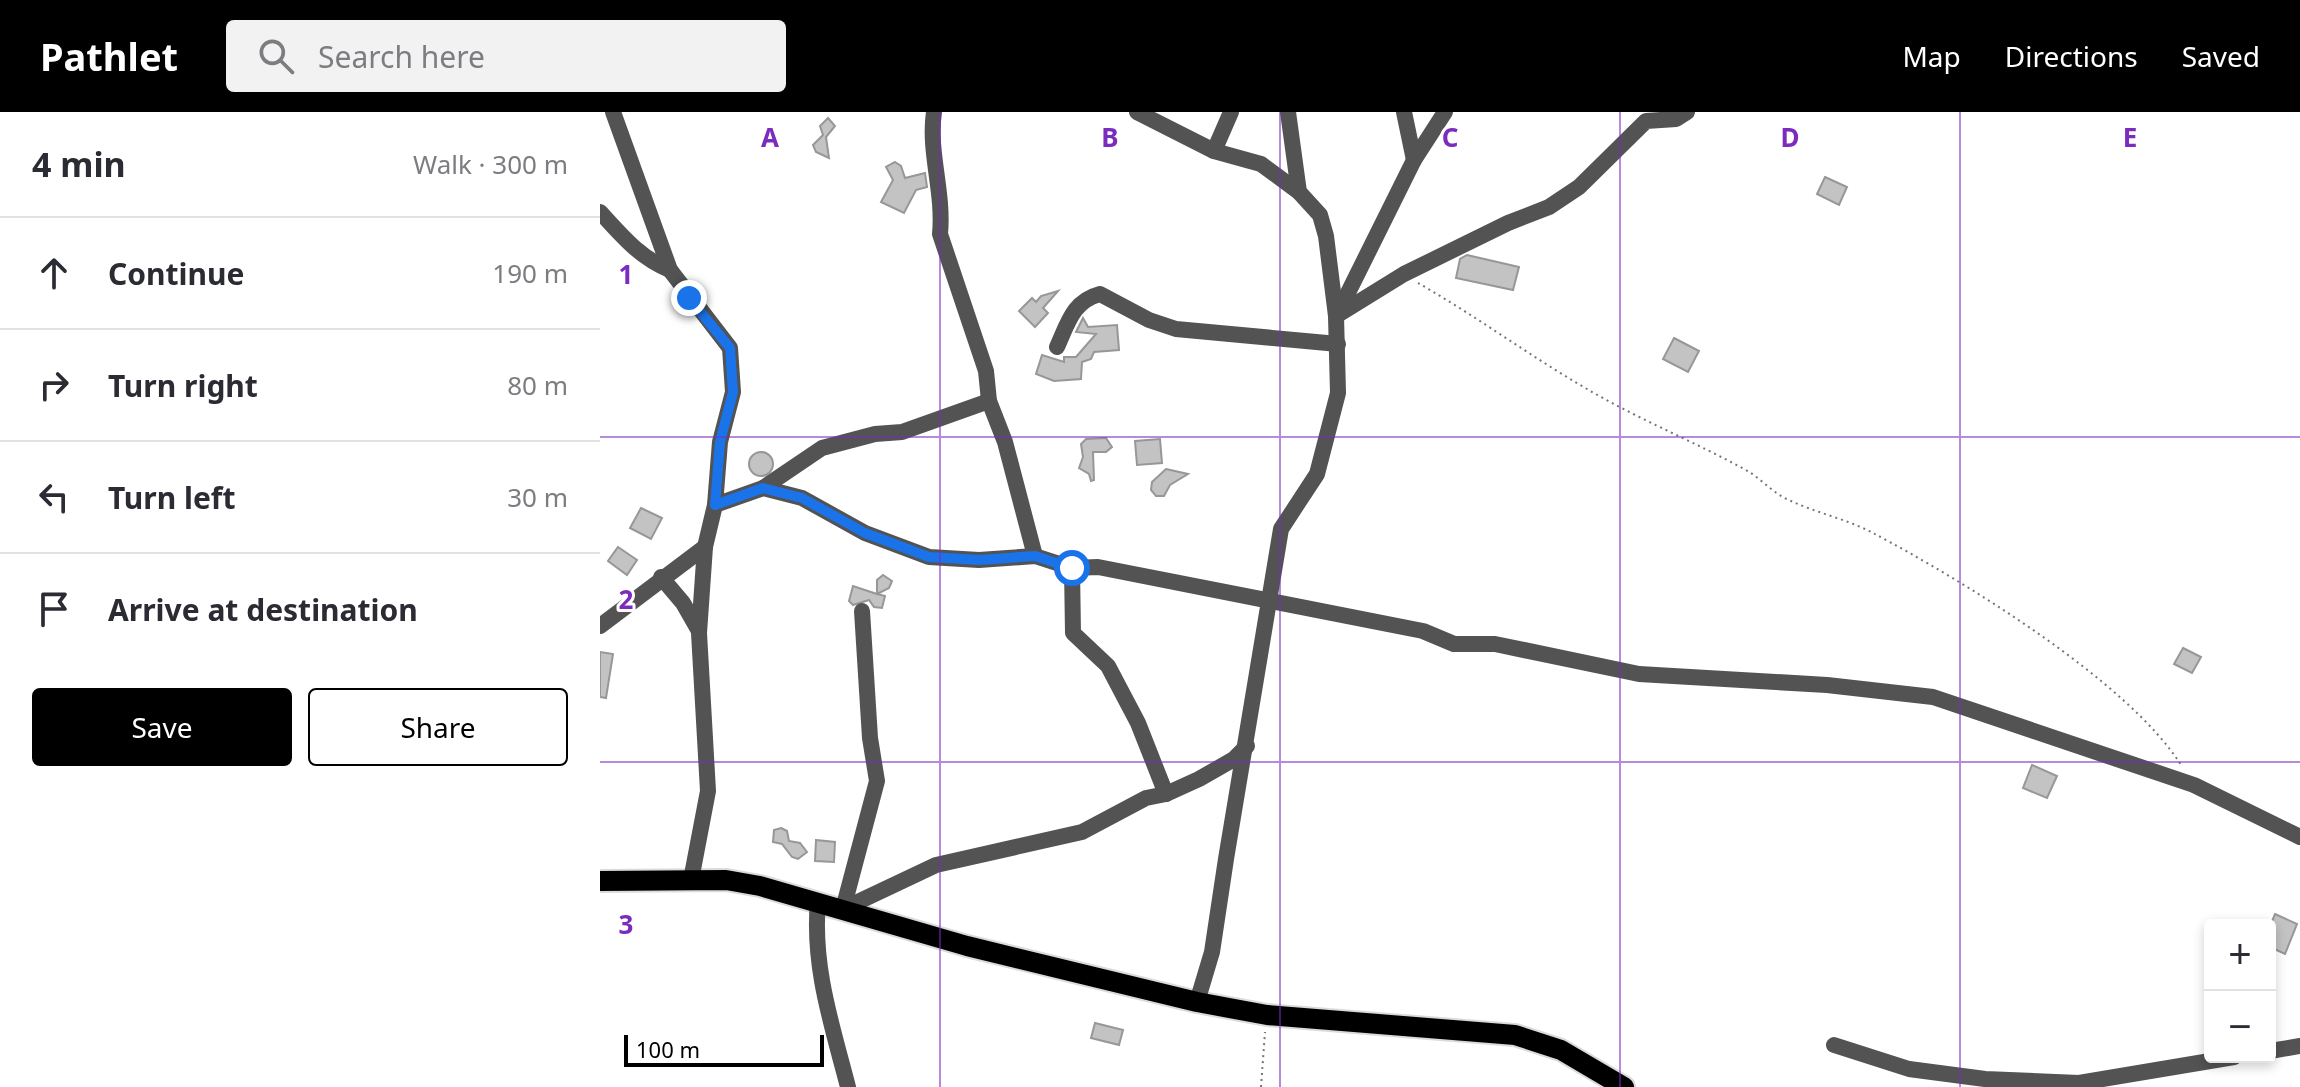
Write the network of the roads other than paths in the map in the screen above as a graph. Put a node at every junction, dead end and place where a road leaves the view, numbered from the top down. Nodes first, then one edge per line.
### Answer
1 (613, 112) edge
2 (934, 112) edge
3 (1137, 112) edge
4 (1231, 112) edge
5 (1288, 112) edge
6 (1404, 112) edge
7 (1445, 112) edge
8 (1687, 112) edge
9 (1214, 151) junction
10 (1414, 160) junction
11 (1299, 192) junction
12 (600, 212) edge
13 (670, 270) junction
14 (1336, 316) junction
15 (1338, 344) junction
16 (1057, 347) dead end
17 (989, 401) junction
18 (763, 488) junction
19 (715, 505) junction
20 (705, 547) junction
21 (1035, 556) junction
22 (1072, 568) junction
23 (661, 577) junction
24 (1269, 599) junction
25 (862, 611) dead end
26 (600, 626) edge
27 (699, 633) junction
28 (1247, 746) junction
29 (1166, 794) junction
30 (2300, 837) edge
31 (691, 880) junction
32 (600, 881) edge
33 (818, 902) junction
34 (843, 909) junction
35 (1197, 1002) junction
36 (1834, 1045) dead end
37 (2300, 1046) edge
38 (2276, 1050) edge
39 (2204, 1062) edge
40 (848, 1087) edge
41 (1624, 1087) edge

1 - 13 street
2 - 17 street
3 - 9 street
4 - 9 street
5 - 11 street
6 - 10 street
7 - 10 street
8 - 14 street
9 - 11 street
10 - 14 street
11 - 14 street
12 - 13 street
13 - 19 street
14 - 15 street
15 - 16 street
15 - 24 street
17 - 18 street
17 - 21 street
18 - 19 street
18 - 21 street
19 - 20 street
20 - 23 street
20 - 27 street
21 - 22 street
22 - 24 street
22 - 29 street
23 - 26 street
23 - 27 street
24 - 28 street
24 - 30 street
25 - 34 street
27 - 31 street
28 - 29 street
28 - 35 street
29 - 34 street
31 - 32 main road
31 - 33 main road
33 - 34 main road
33 - 40 street
34 - 35 main road
35 - 41 main road
36 - 39 street
37 - 38 street

